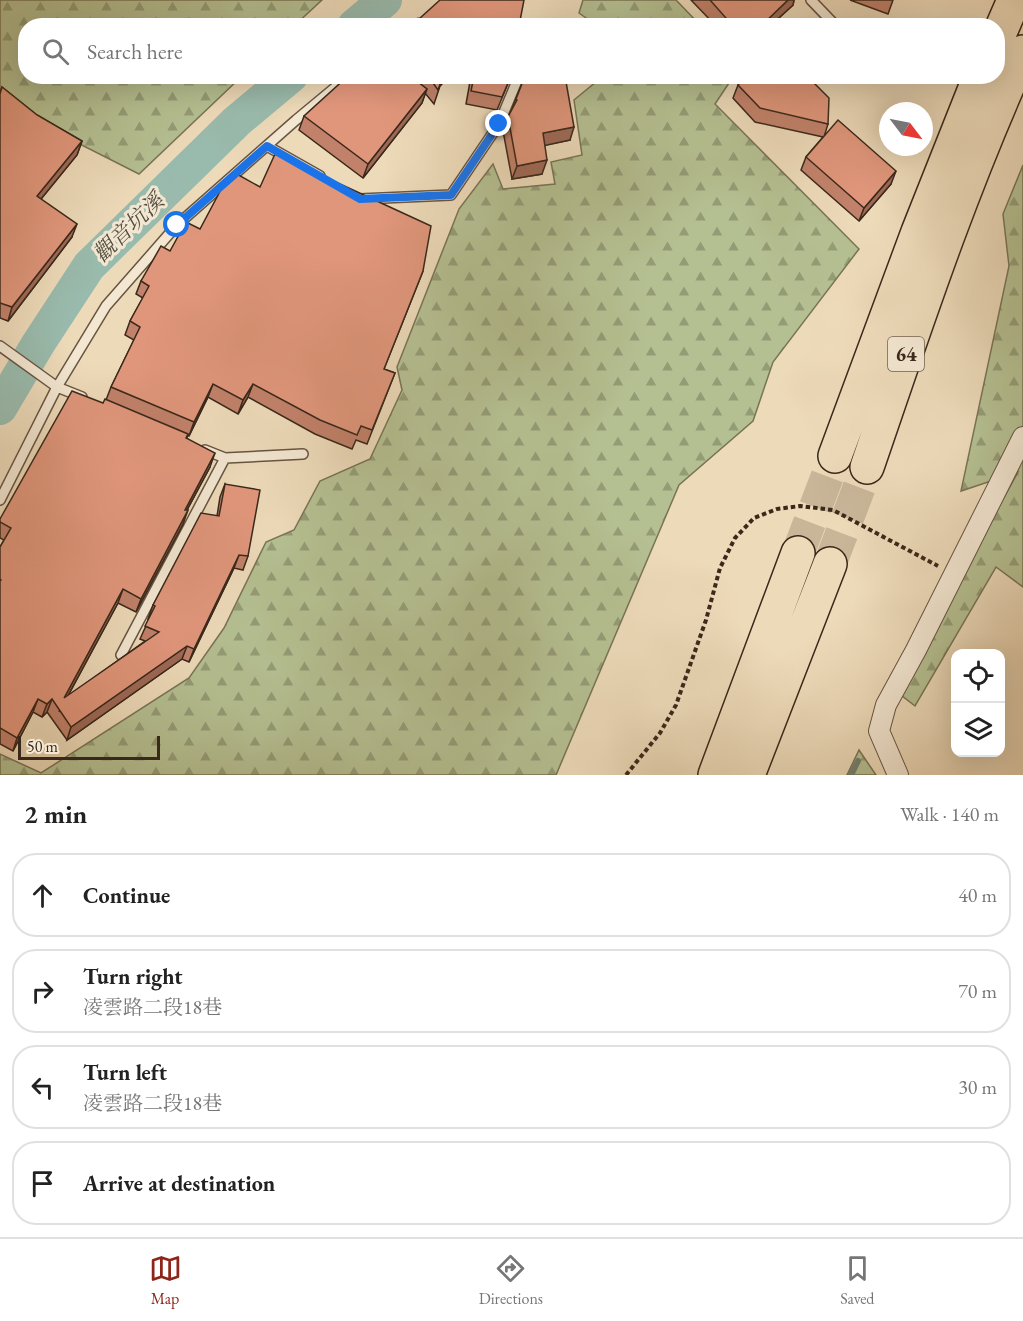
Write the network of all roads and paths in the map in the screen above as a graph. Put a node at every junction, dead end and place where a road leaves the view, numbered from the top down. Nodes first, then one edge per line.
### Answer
1 (811, 0) edge
2 (1014, 0) edge
3 (828, 18) edge
4 (1005, 21) edge
5 (1023, 52) edge
6 (340, 84) edge
7 (516, 84) edge
8 (978, 84) edge
9 (267, 146) junction
10 (329, 181) edge
11 (350, 193) edge
12 (931, 236) junction
13 (0, 346) edge
14 (57, 387) junction
15 (88, 400) edge
16 (1023, 437) edge
17 (194, 445) edge
18 (303, 454) dead end
19 (834, 456) tunnel mouth
20 (225, 458) junction
21 (867, 467) tunnel mouth
22 (0, 500) edge
23 (798, 553) tunnel mouth
24 (830, 564) tunnel mouth
25 (121, 655) edge
26 (715, 775) edge
27 (748, 775) edge
28 (897, 775) edge

1 - 3 lane
2 - 4 highway
5 - 12 highway, 64
6 - 9 lane
7 - 11 lane
8 - 12 highway, 64
9 - 10 lane
9 - 14 lane
12 - 19 highway, 64
12 - 21 highway, 64
13 - 14 lane
14 - 15 lane
14 - 22 lane
16 - 28 street
17 - 20 lane
18 - 20 lane
20 - 25 lane
23 - 26 highway
24 - 27 highway

